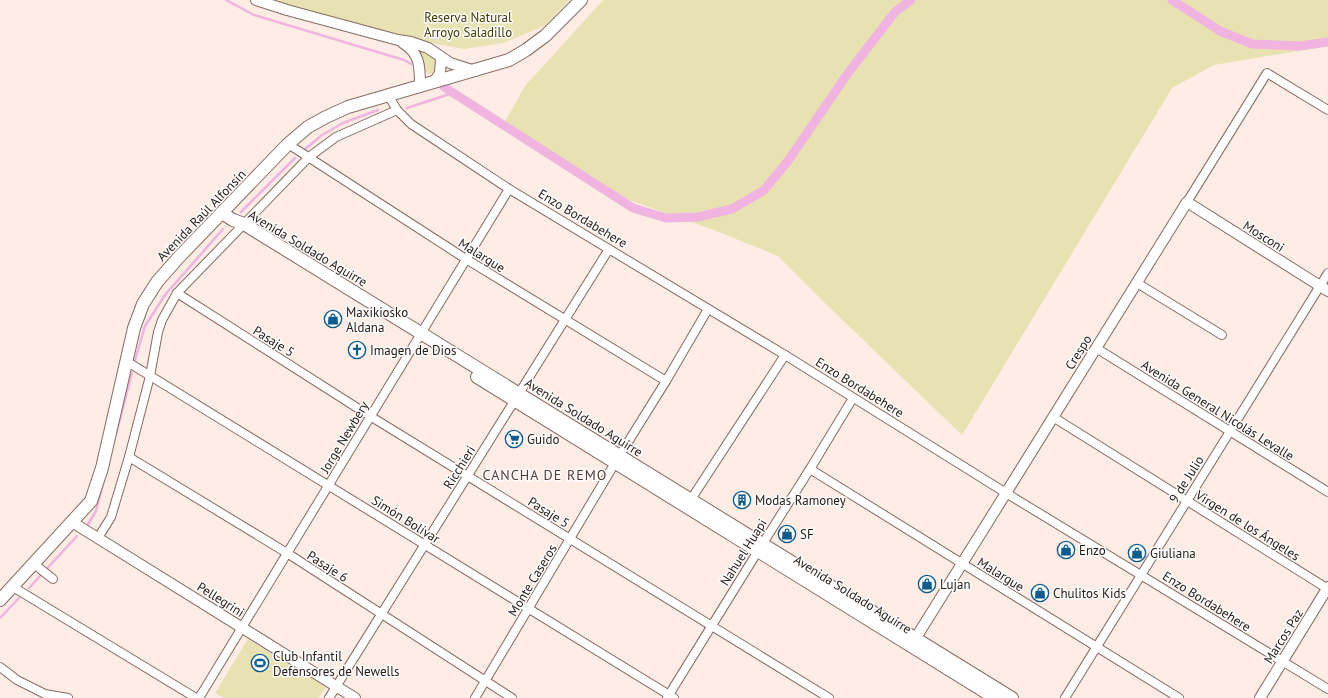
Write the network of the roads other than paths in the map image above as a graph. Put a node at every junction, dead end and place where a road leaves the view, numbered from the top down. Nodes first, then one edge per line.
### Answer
1 (256, 0) edge
2 (581, 0) edge
3 (398, 40) junction
4 (441, 58) junction
5 (476, 71) junction
6 (434, 82) junction
7 (420, 86) junction
8 (388, 95) junction
9 (397, 110) junction
10 (1328, 110) edge
11 (288, 144) junction
12 (309, 157) junction
13 (509, 189) junction
14 (1187, 202) junction
15 (222, 213) junction
16 (239, 225) junction
17 (608, 249) junction
18 (466, 259) junction
19 (1328, 274) edge
20 (1137, 282) junction
21 (1324, 289) edge
22 (177, 293) junction
23 (708, 309) junction
24 (565, 319) junction
25 (1222, 335) dead end
26 (419, 336) junction
27 (1096, 348) junction
28 (785, 355) junction
29 (126, 361) junction
30 (150, 376) junction
31 (666, 381) junction
32 (517, 397) junction
33 (852, 398) junction
34 (370, 416) junction
35 (1053, 417) junction
36 (1230, 431) junction
37 (129, 457) junction
38 (617, 459) junction
39 (810, 470) junction
40 (468, 476) junction
41 (328, 485) junction
42 (1328, 492) edge
43 (1006, 493) junction
44 (1187, 501) junction
45 (689, 503) junction
46 (72, 522) junction
47 (98, 538) junction
48 (570, 539) junction
49 (425, 545) junction
50 (760, 547) junction
51 (287, 553) junction
52 (962, 564) junction
53 (1141, 575) junction
54 (13, 587) junction
55 (1328, 588) edge
56 (0, 600) edge
57 (528, 608) junction
58 (381, 614) junction
59 (711, 626) junction
60 (241, 628) junction
61 (913, 642) junction
62 (1097, 647) junction
63 (1282, 662) junction
64 (0, 667) edge
65 (485, 681) junction
66 (336, 686) junction
67 (1328, 689) edge
68 (58, 697) edge
69 (670, 697) edge
70 (68, 698) edge
71 (196, 698) edge
72 (199, 698) edge
73 (329, 698) edge
74 (355, 698) edge
75 (475, 698) edge
76 (512, 698) edge
77 (830, 698) edge
78 (995, 698) edge
79 (1012, 698) edge
80 (1065, 698) edge
81 (1179, 698) edge
82 (1260, 698) edge

1 - 3 street
2 - 5 main road, Avenida Raúl Alfonsín
3 - 4 street
3 - 7 street
4 - 5 street
4 - 6 street
5 - 6 main road, Avenida Raúl Alfonsín
6 - 7 main road, Avenida Raúl Alfonsín
7 - 8 main road, Avenida Raúl Alfonsín
8 - 9 street, Enzo Bordabehere
8 - 11 main road, Avenida Raúl Alfonsín
9 - 12 street
9 - 13 street, Enzo Bordabehere
10 - 14 street, Crespo
11 - 12 street, Malargue
11 - 15 main road, Avenida Raúl Alfonsín
12 - 16 street
12 - 18 street, Malargue
13 - 17 street, Enzo Bordabehere
13 - 18 street, Jorge Newbery
14 - 20 street, Crespo
14 - 21 street, Mosconi
15 - 16 main road, Avenida Soldado Aguirre
15 - 29 main road, Avenida Raúl Alfonsín
16 - 22 street
16 - 26 main road, Avenida Soldado Aguirre
17 - 23 street, Enzo Bordabehere
17 - 24 street, Ricchieri
18 - 24 street, Malargue
18 - 26 street, Jorge Newbery
19 - 21 street, 9 de Julio
20 - 25 street
20 - 27 street, Crespo
21 - 36 street, 9 de Julio
22 - 30 street
22 - 34 street, Pasaje 5
23 - 28 street, Enzo Bordabehere
23 - 31 street, Monte Caseros
24 - 31 street, Malargue
24 - 32 street, Ricchieri
26 - 32 main road, Avenida Soldado Aguirre
26 - 34 street, Jorge Newbery
27 - 35 street, Crespo
27 - 36 street, Avenida General Nicolás Levalle
28 - 33 street, Enzo Bordabehere
28 - 45 street
29 - 30 street, Simón Bolívar
29 - 46 main road, Avenida Raúl Alfonsín
30 - 37 street
30 - 41 street, Simón Bolívar
31 - 38 street, Monte Caseros
32 - 38 main road, Avenida Soldado Aguirre
32 - 40 street, Ricchieri
33 - 39 street, Nahuel Huapi
33 - 43 street, Enzo Bordabehere
34 - 40 street, Pasaje 5
34 - 41 street, Jorge Newbery
35 - 43 street, Crespo
35 - 44 street, Virgen de los Ángeles
36 - 42 street, Avenida General Nicolás Levalle
36 - 44 street, 9 de Julio
37 - 47 street
37 - 51 street, Pasaje 6
38 - 45 main road, Avenida Soldado Aguirre
38 - 48 street, Monte Caseros
39 - 50 street, Nahuel Huapi
39 - 52 street, Malargue
40 - 48 street, Pasaje 5
40 - 49 street, Ricchieri
41 - 49 street, Simón Bolívar
41 - 51 street, Jorge Newbery
43 - 52 street, Crespo
43 - 53 street, Enzo Bordabehere
44 - 53 street, 9 de Julio
44 - 55 street, Virgen de los Ángeles
45 - 50 main road, Avenida Soldado Aguirre
46 - 47 street, Pellegrini
46 - 54 main road, Avenida Raúl Alfonsín
47 - 60 street, Pellegrini
48 - 57 street, Monte Caseros
48 - 59 street, Pasaje 5
49 - 57 street, Simón Bolívar
49 - 58 street, Ricchieri
50 - 59 street, Nahuel Huapi
50 - 61 main road, Avenida Soldado Aguirre
51 - 58 street, Pasaje 6
51 - 60 street, Jorge Newbery
52 - 61 street, Crespo
52 - 62 street, Malargue
53 - 62 street, 9 de Julio
53 - 63 street, Enzo Bordabehere
54 - 56 main road, Avenida Raúl Alfonsín
54 - 71 street
55 - 63 street, Marcos Paz
57 - 65 street, Monte Caseros
57 - 69 street, Simón Bolívar
58 - 65 street, Pasaje 6
58 - 66 street, Ricchieri
59 - 69 street, Nahuel Huapi
59 - 77 street, Pasaje 5
60 - 66 street, Pellegrini
60 - 72 street, Jorge Newbery
61 - 78 main road, Avenida Soldado Aguirre
61 - 79 main road, Avenida Soldado Aguirre
62 - 80 street, 9 de Julio
62 - 81 street, Malargue
63 - 67 street, Enzo Bordabehere
63 - 82 street, Marcos Paz
64 - 68 street
65 - 75 street, Monte Caseros
65 - 76 street, Pasaje 6
66 - 73 street, Ricchieri
66 - 74 street, Pellegrini
68 - 70 street

